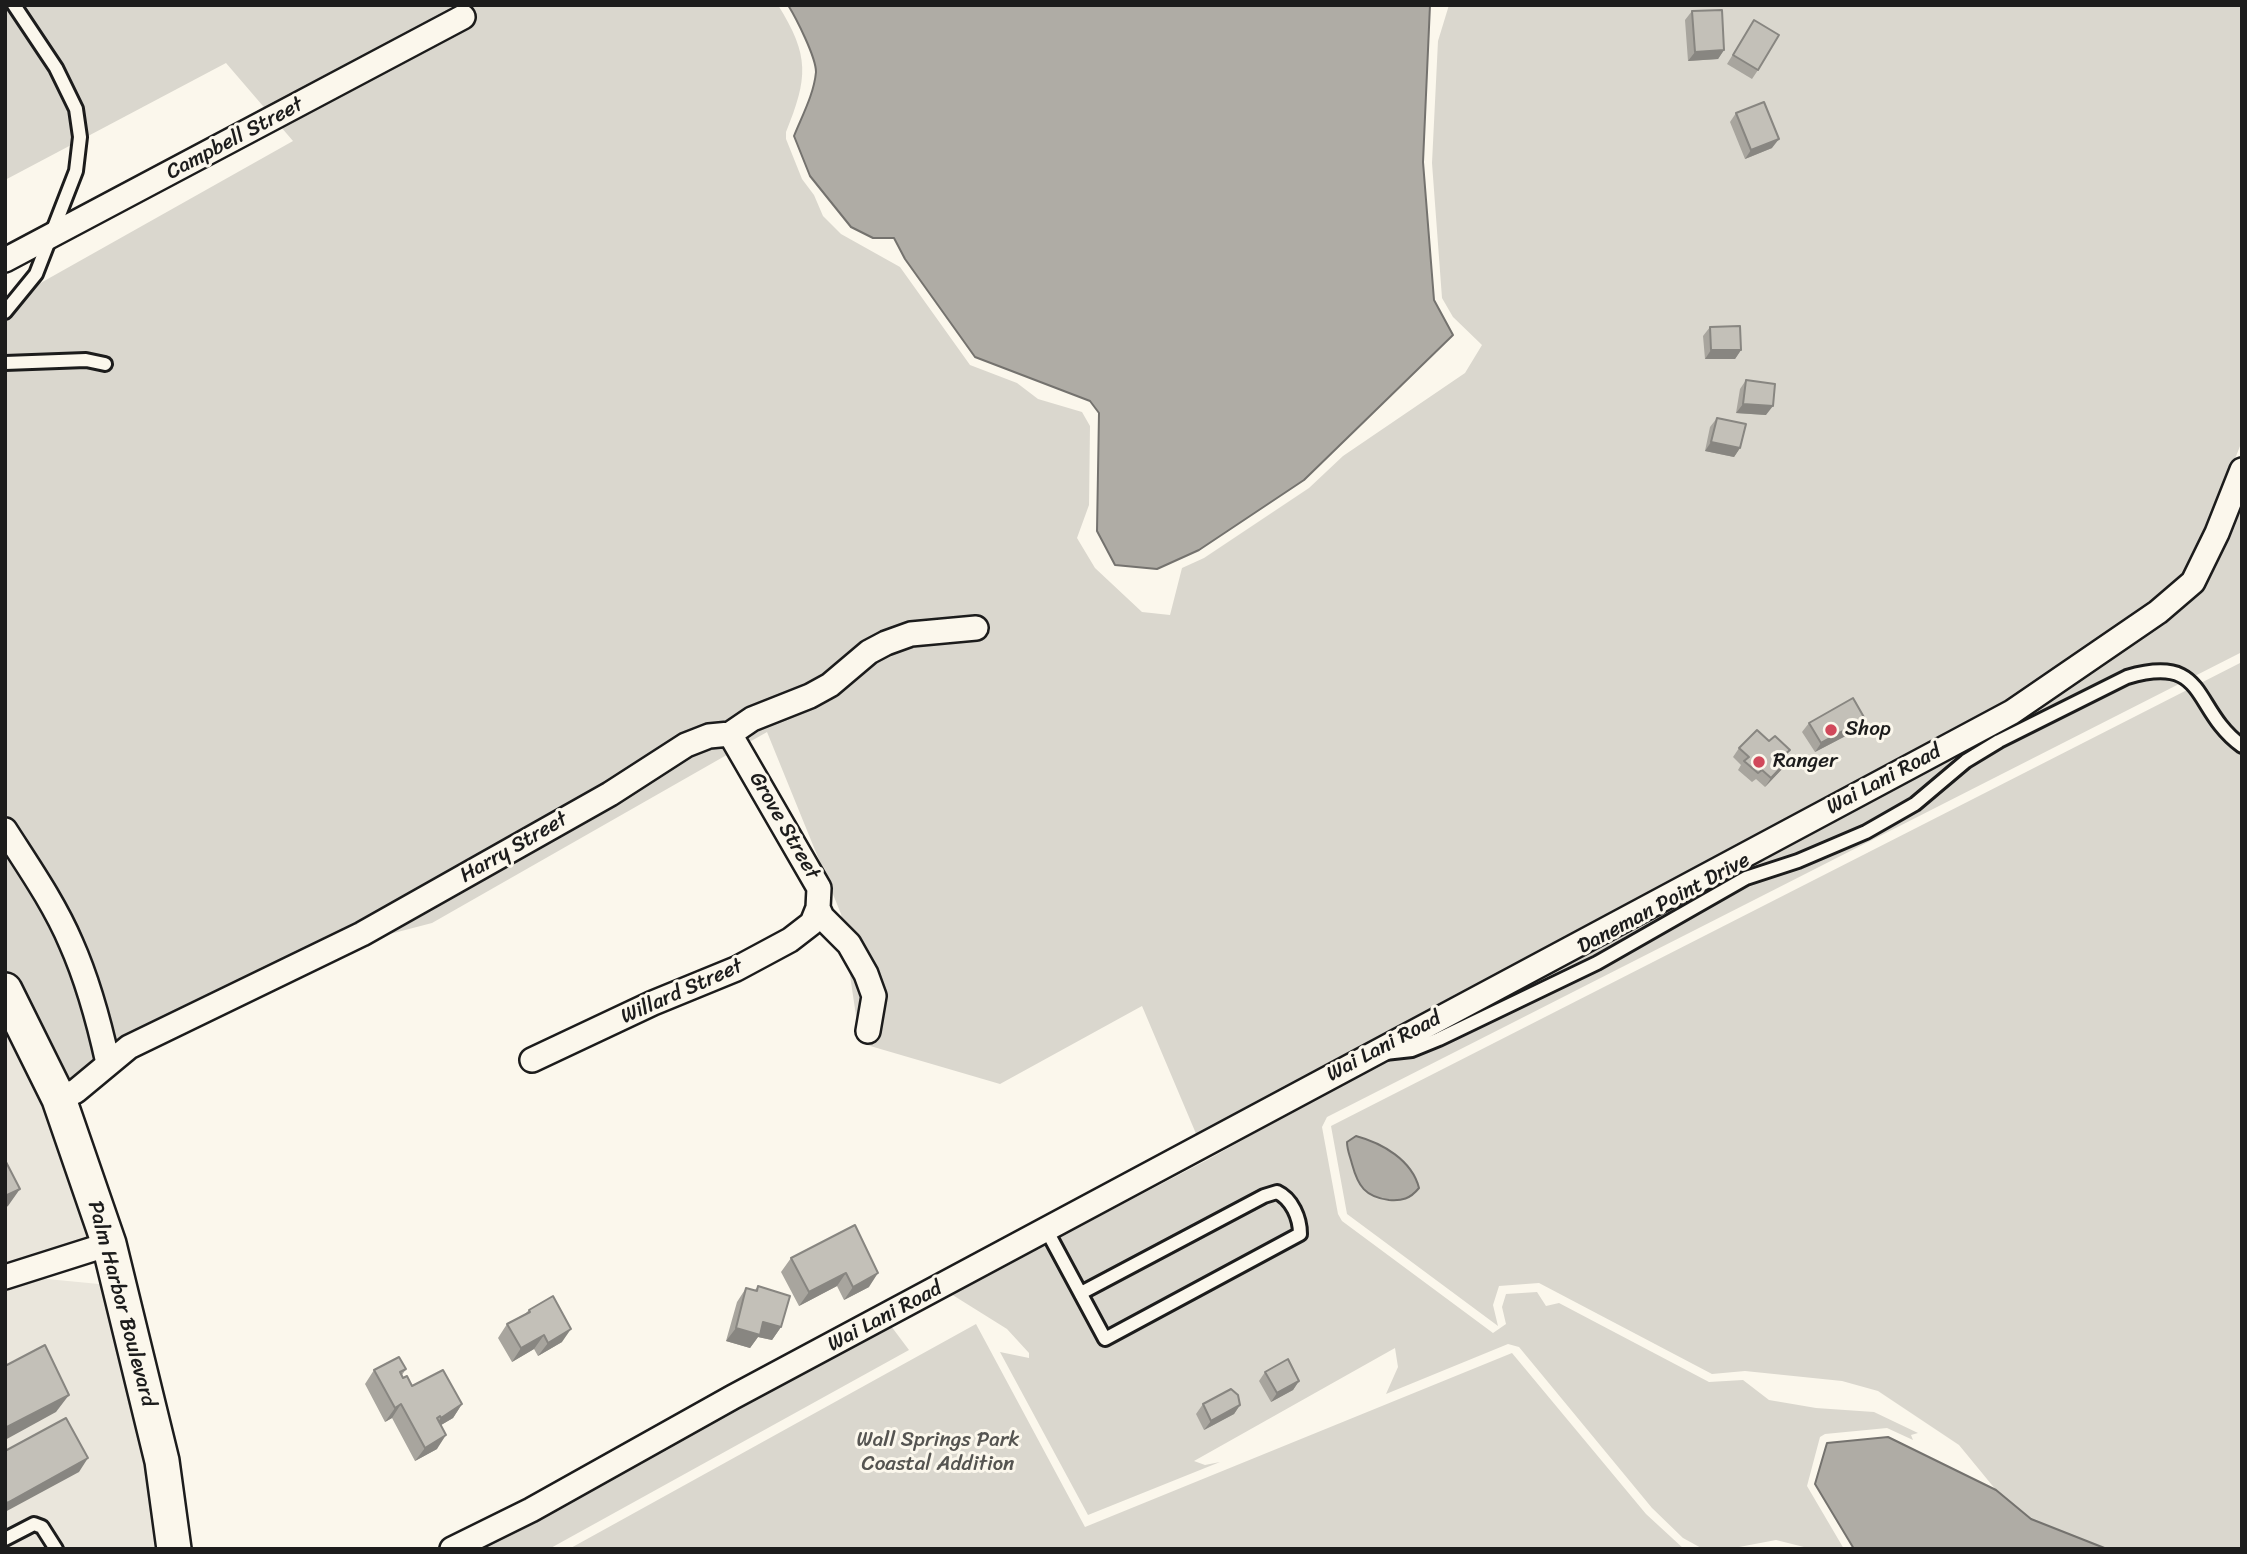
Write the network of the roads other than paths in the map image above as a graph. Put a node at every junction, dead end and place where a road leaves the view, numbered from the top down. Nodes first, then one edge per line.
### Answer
1 (14, 5) edge
2 (463, 17) dead end
3 (48, 239) junction
4 (5, 260) edge
5 (5, 312) edge
6 (5, 363) edge
7 (105, 365) dead end
8 (2242, 470) edge
9 (976, 628) dead end
10 (730, 734) junction
11 (2242, 746) edge
12 (5, 830) edge
13 (818, 908) junction
14 (5, 990) edge
15 (868, 1031) dead end
16 (1371, 1054) junction
17 (532, 1060) dead end
18 (108, 1063) junction
19 (59, 1099) junction
20 (1047, 1231) junction
21 (109, 1244) junction
22 (5, 1277) edge
23 (1081, 1293) junction
24 (5, 1539) edge
25 (56, 1549) edge
26 (174, 1549) edge
27 (452, 1549) edge

1 - 3 lane
2 - 3 street, Campbell Street
3 - 4 street, Campbell Street
3 - 5 lane
6 - 7 lane
8 - 16 street, Wai Lani Road
9 - 10 street, Harry Street
10 - 13 street, Grove Street
10 - 18 street, Harry Street
11 - 16 lane, Daneman Point Drive
12 - 18 street
13 - 15 street, Grove Street
13 - 17 street, Willard Street
14 - 19 main road, Palm Harbor Boulevard
16 - 20 street, Wai Lani Road
18 - 19 street, Harry Street
19 - 21 main road, Palm Harbor Boulevard
20 - 23 lane
20 - 27 street, Wai Lani Road
21 - 22 street
21 - 26 main road, Palm Harbor Boulevard
23 - 23 lane
24 - 25 lane

